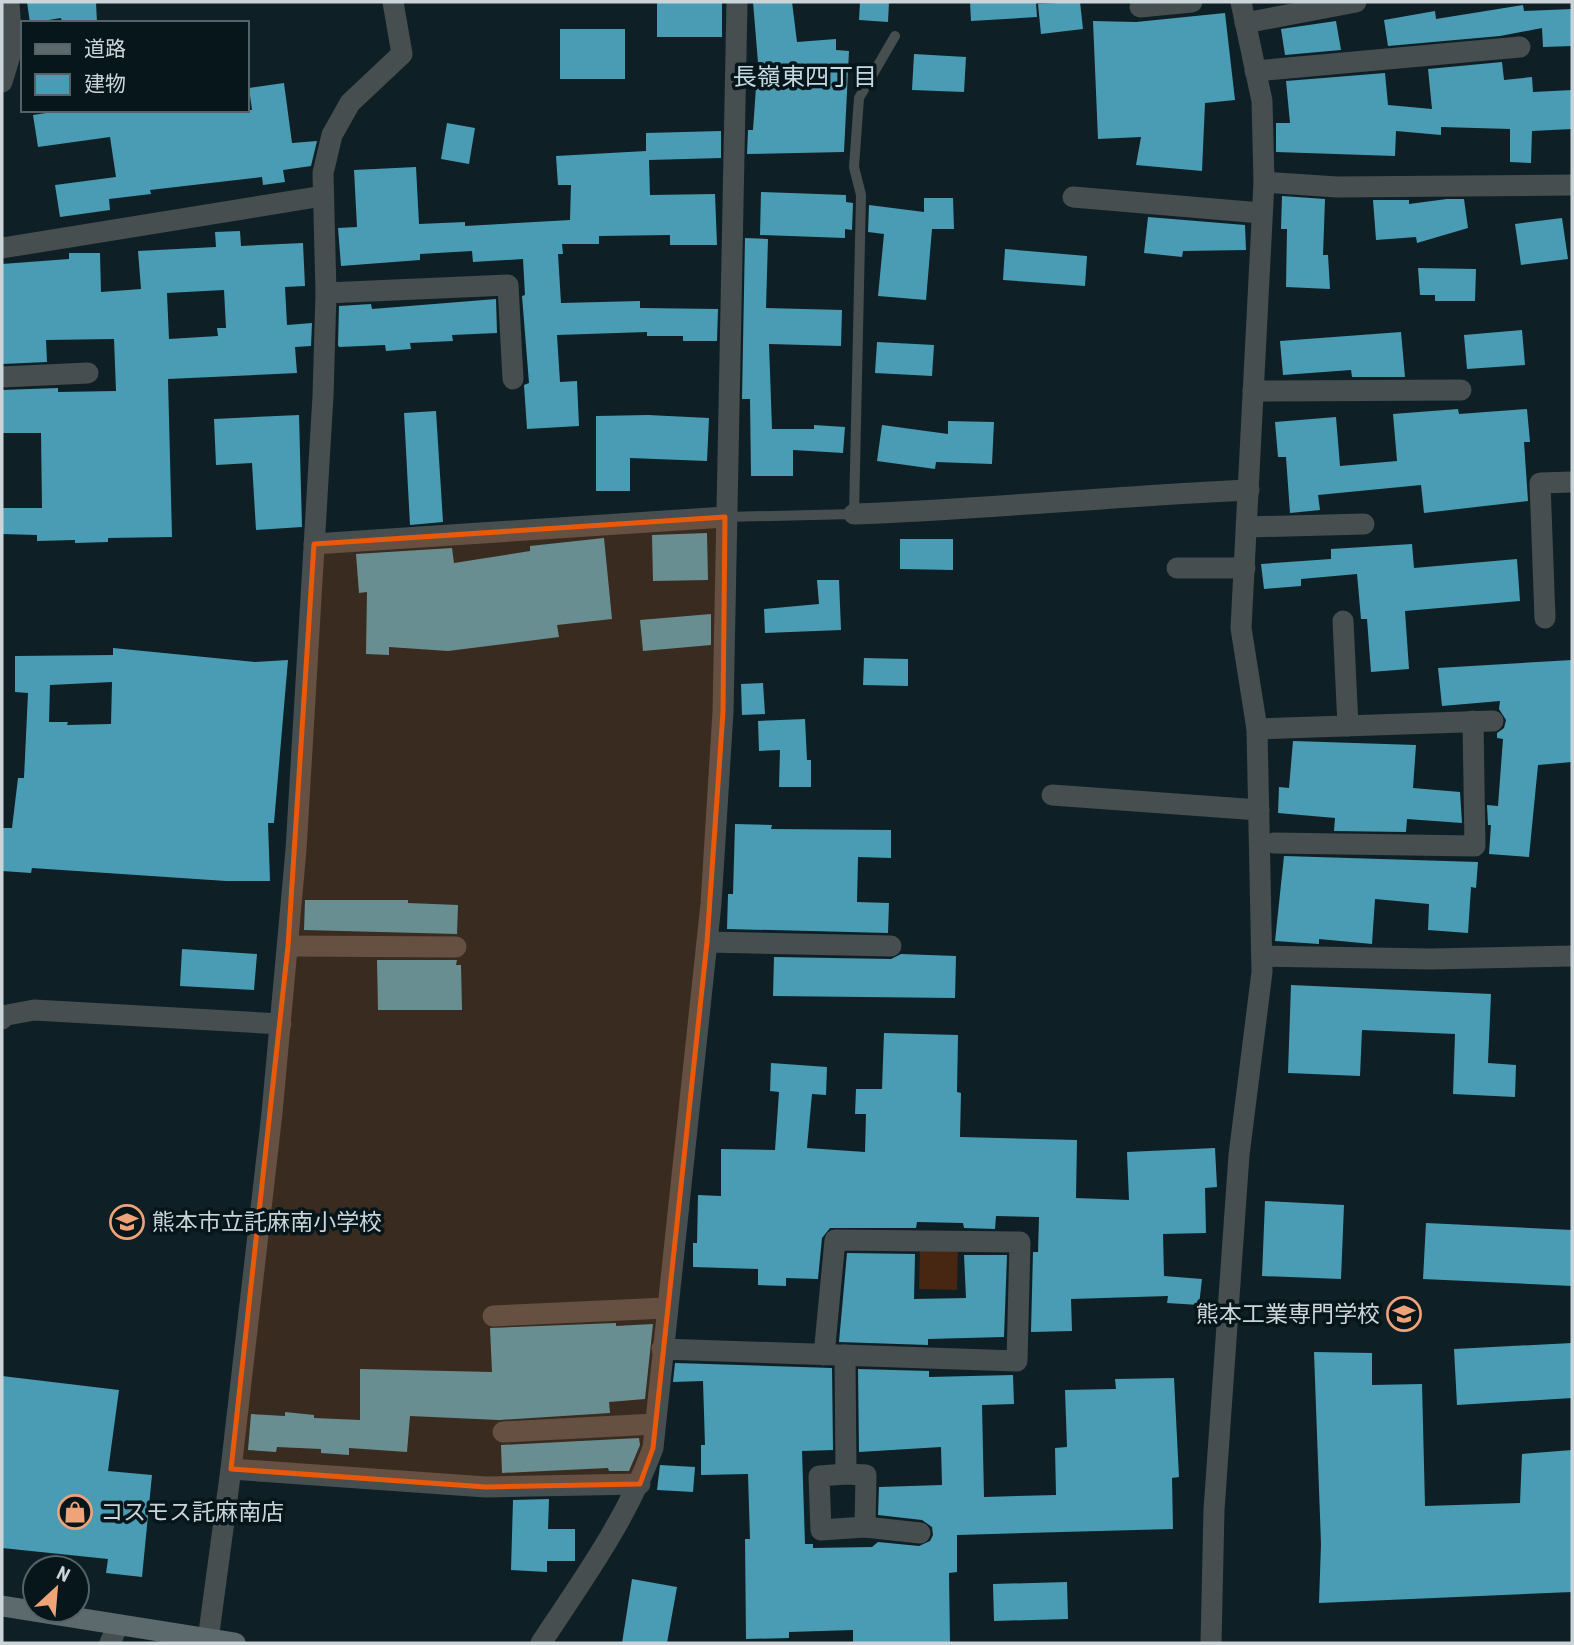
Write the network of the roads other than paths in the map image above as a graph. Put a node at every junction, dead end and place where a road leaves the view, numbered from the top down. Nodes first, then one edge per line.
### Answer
1 (9, 2) edge
2 (393, 2) edge
3 (737, 2) edge
4 (1192, 2) edge
5 (1356, 2) edge
6 (1140, 7) dead end
7 (1243, 12) edge
8 (895, 36) dead end
9 (1520, 47) dead end
10 (1255, 71) junction
11 (2, 82) edge
12 (1264, 182) junction
13 (1572, 184) edge
14 (323, 196) junction
15 (1073, 197) dead end
16 (1261, 213) junction
17 (2, 248) edge
18 (326, 293) junction
19 (88, 373) dead end
20 (2, 377) edge
21 (513, 379) dead end
22 (1461, 390) dead end
23 (1253, 391) junction
24 (1572, 482) edge
25 (1249, 490) junction
26 (854, 514) junction
27 (725, 517) junction
28 (1364, 524) dead end
29 (1247, 527) junction
30 (314, 544) junction
31 (1177, 568) dead end
32 (1245, 568) junction
33 (1545, 618) dead end
34 (1343, 621) dead end
35 (1348, 726) junction
36 (1257, 729) junction
37 (1052, 796) dead end
38 (1259, 810) junction
39 (1273, 843) dead end
40 (707, 942) junction
41 (288, 946) junction
42 (891, 946) dead end
43 (456, 947) dead end
44 (1262, 956) junction
45 (1572, 956) edge
46 (2, 1019) edge
47 (281, 1024) junction
48 (666, 1308) junction
49 (493, 1316) dead end
50 (662, 1349) junction
51 (835, 1355) junction
52 (655, 1424) junction
53 (503, 1432) dead end
54 (231, 1469) junction
55 (846, 1474) junction
56 (640, 1484) junction
57 (865, 1527) junction
58 (920, 1533) dead end
59 (2, 1606) edge
60 (114, 1634) edge
61 (208, 1640) junction
62 (235, 1643) edge
63 (541, 1643) edge
64 (1211, 1643) edge

1 - 11 street
2 - 14 street
3 - 27 street
4 - 6 street
5 - 7 street
7 - 10 street
8 - 26 lane
9 - 10 street
10 - 12 street
12 - 13 street
12 - 16 street
14 - 17 street
14 - 18 street
15 - 16 street
16 - 23 street
18 - 21 street
18 - 30 street
19 - 20 street
22 - 23 street
23 - 25 street
24 - 33 street
25 - 26 street
25 - 29 street
26 - 27 lane
27 - 30 street
27 - 40 street
28 - 29 street
29 - 32 street
30 - 41 street
31 - 32 street
32 - 36 street
34 - 35 street
35 - 36 street
35 - 39 street
36 - 38 street
37 - 38 street
38 - 44 street
40 - 42 street
40 - 48 street
41 - 43 street
41 - 47 street
44 - 45 street
44 - 64 street
46 - 47 street
47 - 54 street
48 - 49 street
48 - 50 street
50 - 51 street
50 - 52 street
51 - 51 street
51 - 55 street
52 - 53 street
52 - 56 street
54 - 56 street
54 - 61 street
55 - 57 street
55 - 57 street
56 - 63 street
57 - 58 street
59 - 60 street
60 - 61 street
61 - 62 street

